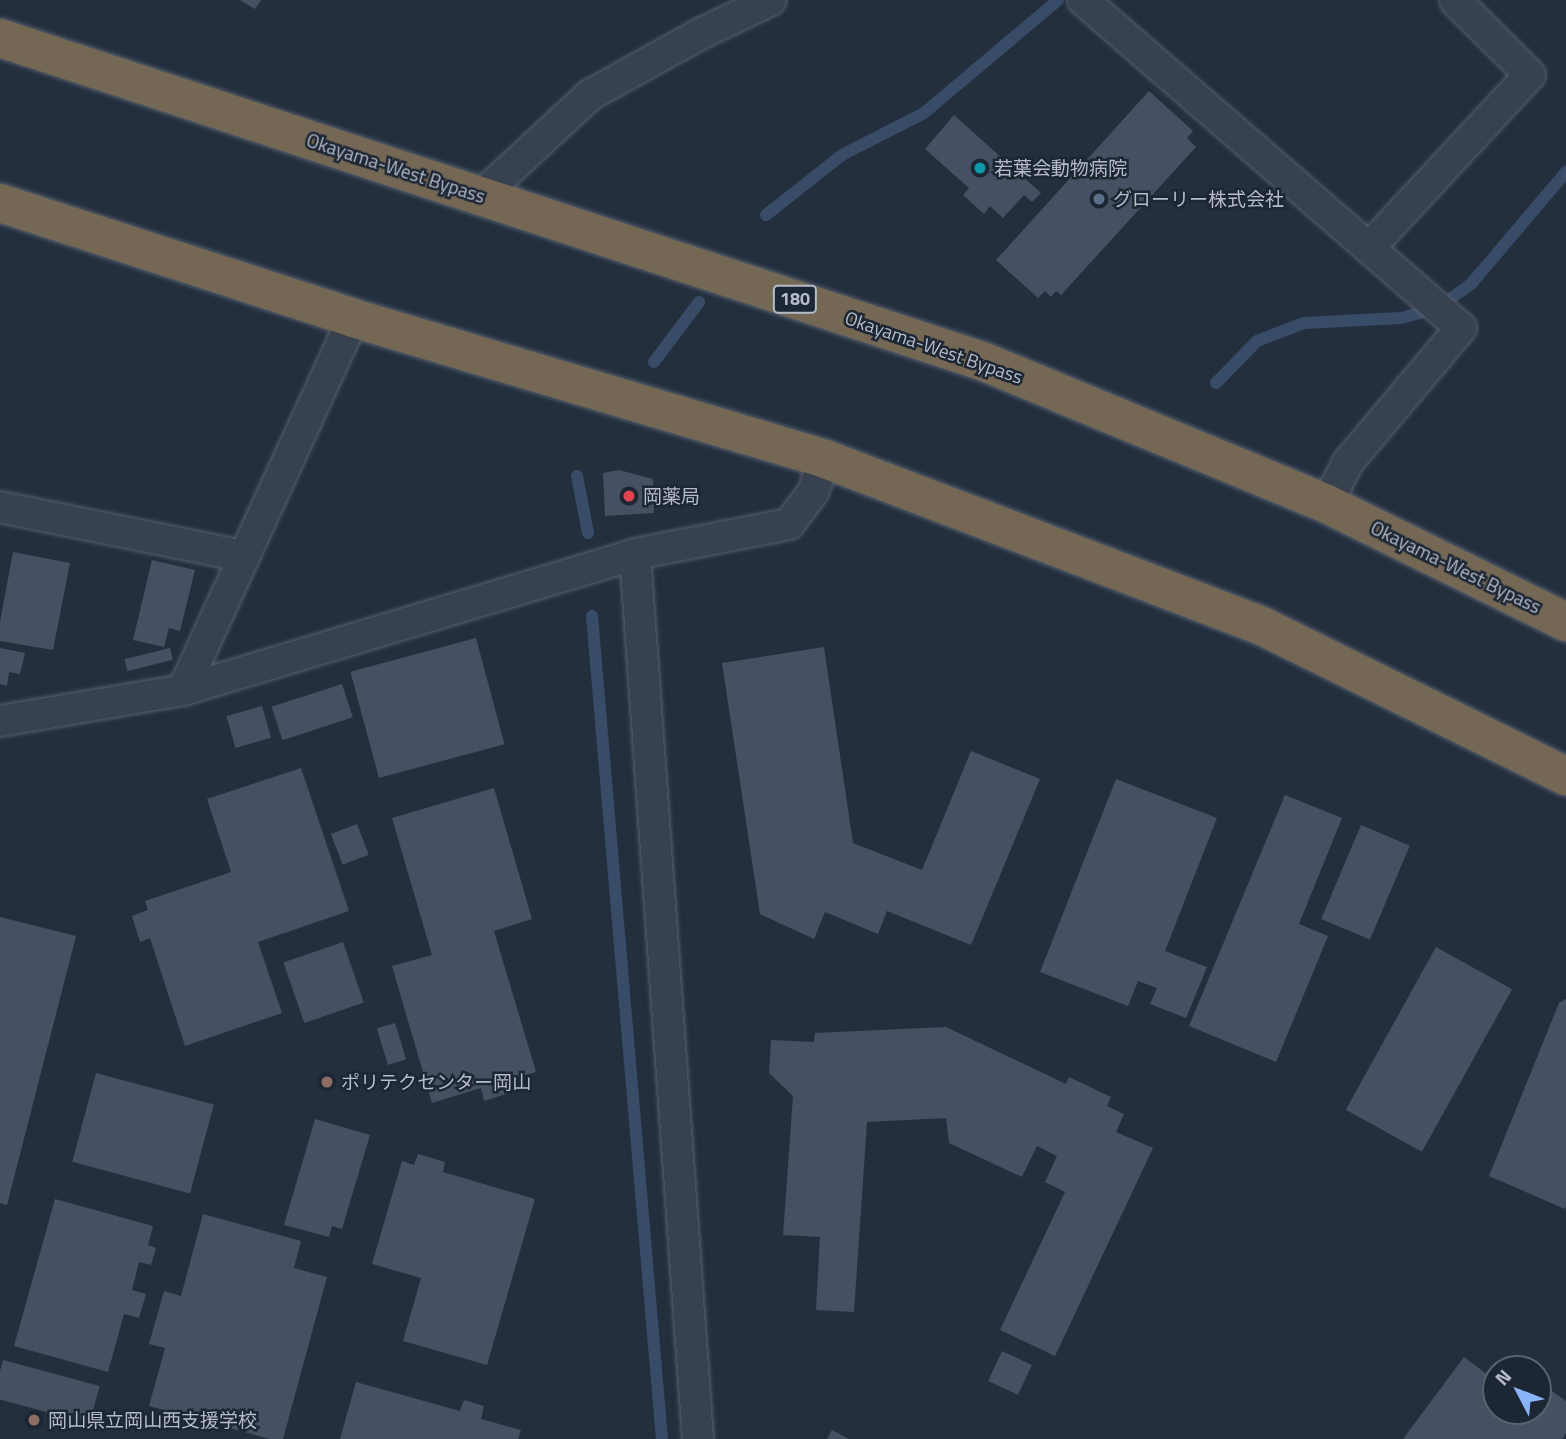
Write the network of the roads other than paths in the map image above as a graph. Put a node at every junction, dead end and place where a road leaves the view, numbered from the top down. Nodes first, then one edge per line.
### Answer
1 (771, 0) edge
2 (1083, 0) edge
3 (1455, 0) edge
4 (0, 38) edge
5 (481, 196) junction
6 (0, 203) edge
7 (1369, 248) junction
8 (353, 318) junction
9 (825, 459) junction
10 (1327, 504) junction
11 (0, 507) edge
12 (635, 554) junction
13 (244, 556) junction
14 (1566, 622) edge
15 (183, 690) junction
16 (0, 721) edge
17 (1566, 776) edge
18 (698, 1439) edge

1 - 5 street
2 - 7 street
3 - 7 street
4 - 5 highway, Okayama-West Bypass / 180
5 - 10 highway, Okayama-West Bypass / 180
6 - 8 highway
7 - 10 street
8 - 9 highway
8 - 13 street
9 - 12 street
9 - 17 highway
10 - 14 highway, Okayama-West Bypass / 180
11 - 13 street
12 - 15 street
12 - 18 street
13 - 15 street
15 - 16 street

